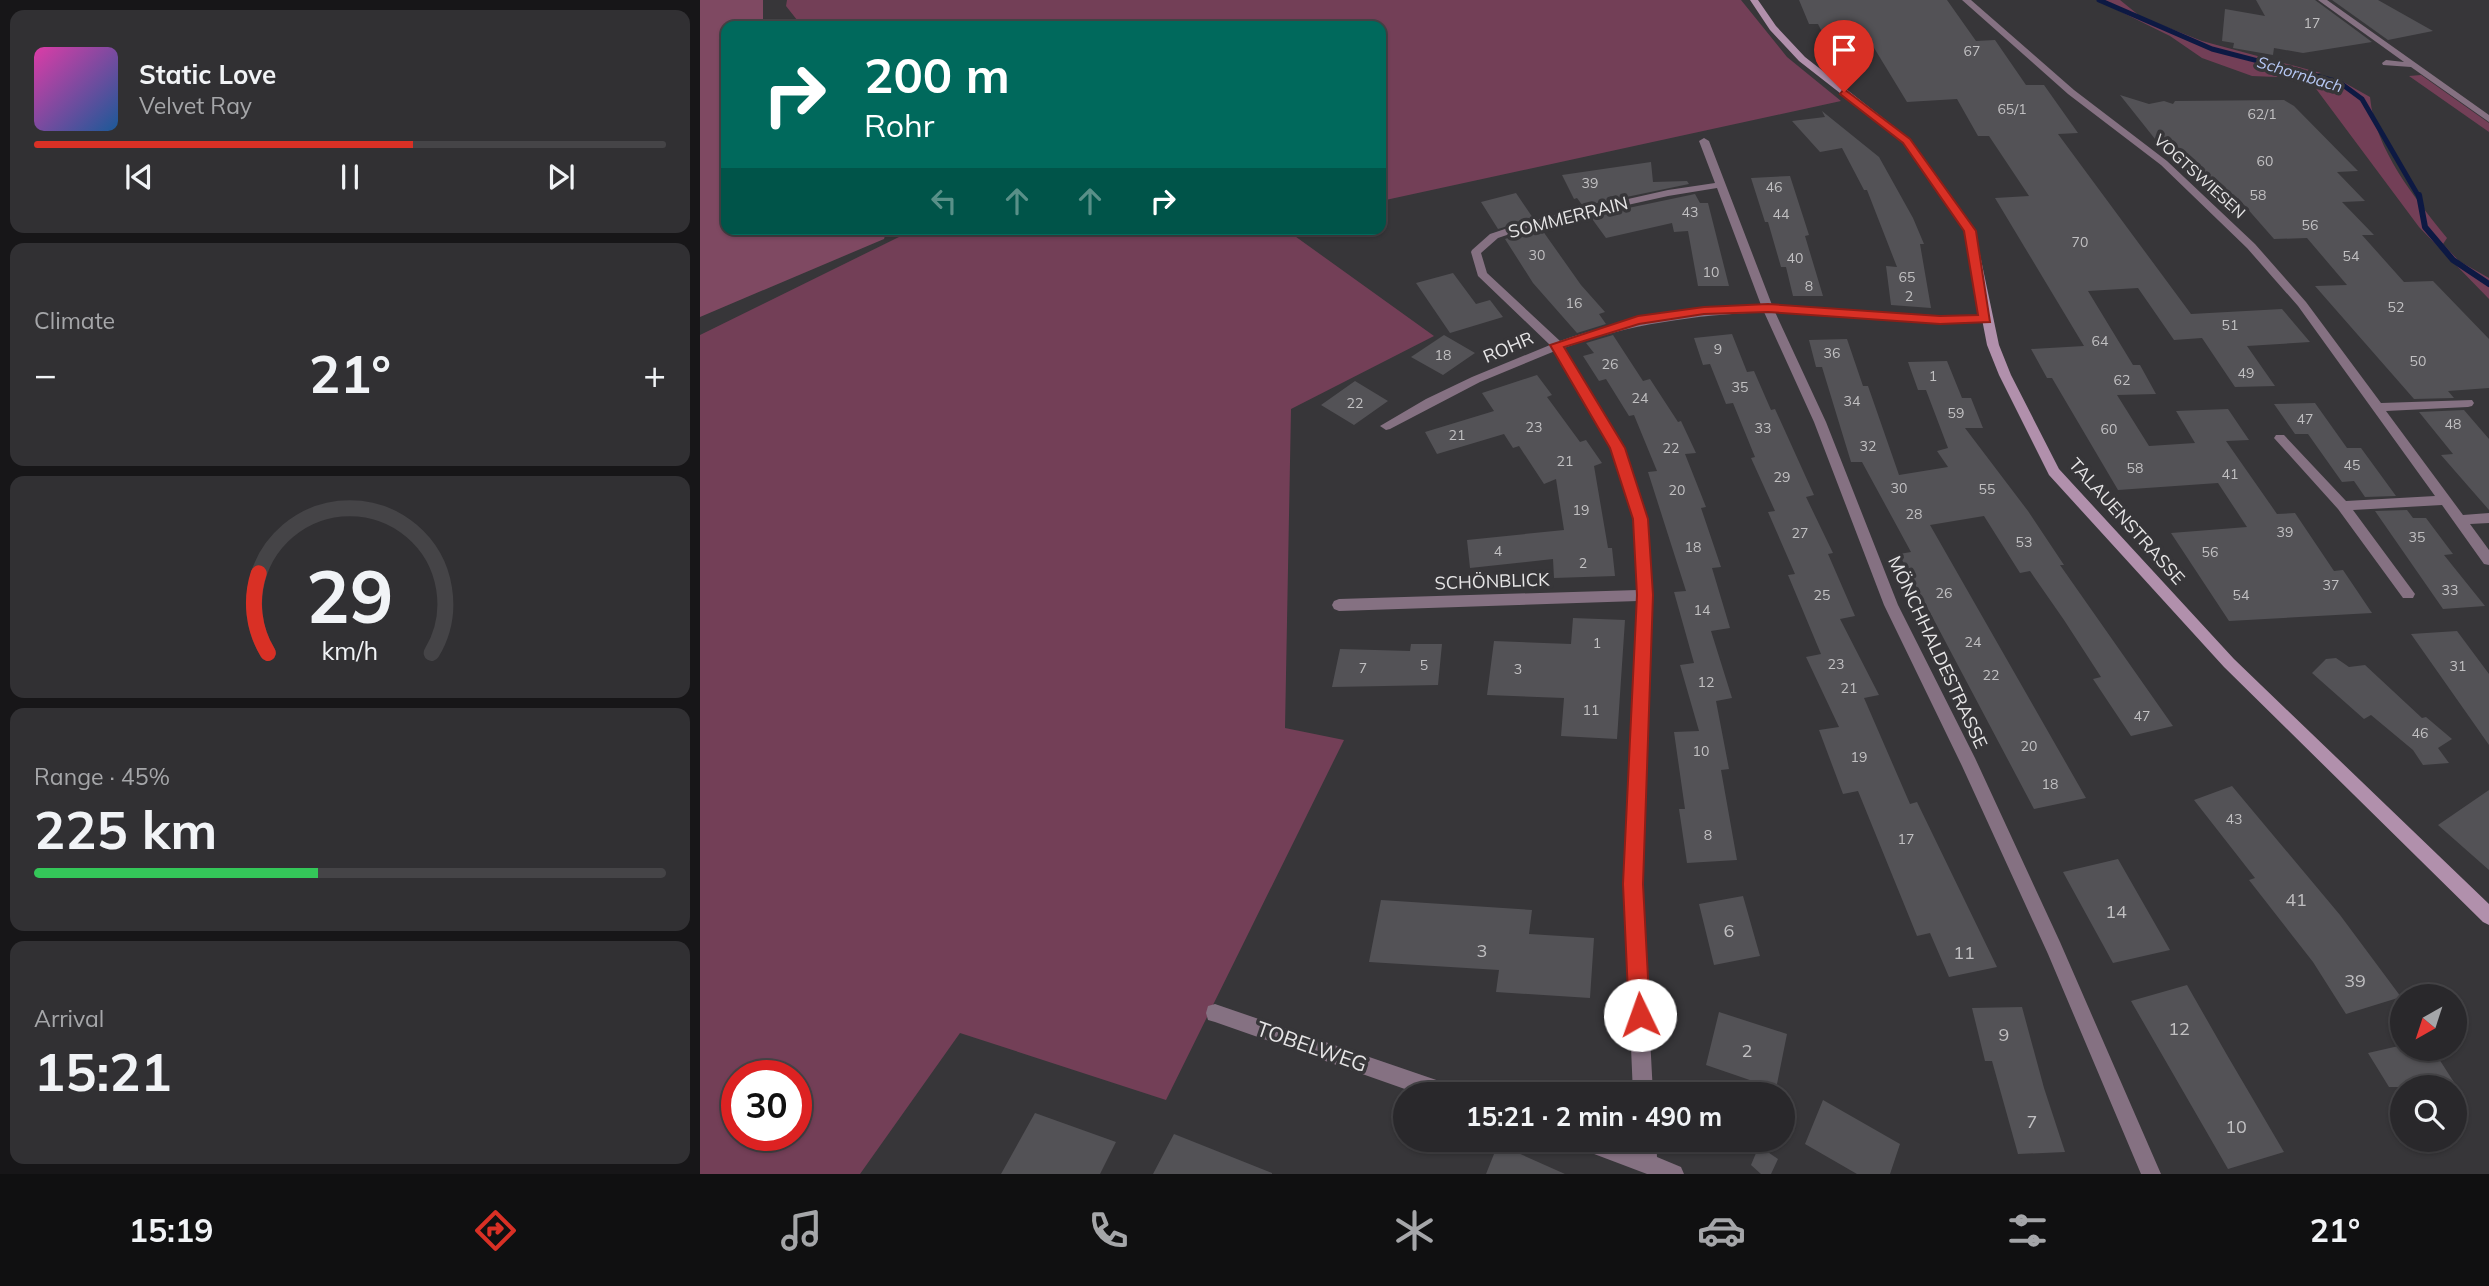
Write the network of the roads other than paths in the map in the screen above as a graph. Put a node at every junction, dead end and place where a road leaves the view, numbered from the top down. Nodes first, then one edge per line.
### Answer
1 (1754, 0) edge
2 (1966, 0) edge
3 (2322, 0) edge
4 (2386, 63) dead end
5 (2412, 65) junction
6 (2489, 120) edge
7 (1704, 141) dead end
8 (1721, 185) junction
9 (1768, 308) junction
10 (1985, 319) junction
11 (1557, 345) junction
12 (2468, 403) dead end
13 (2379, 407) junction
14 (1386, 426) dead end
15 (2280, 438) dead end
16 (2445, 500) junction
17 (2343, 506) junction
18 (2489, 518) edge
19 (2460, 520) junction
20 (2489, 560) edge
21 (2408, 594) dead end
22 (1645, 595) junction
23 (1339, 605) dead end
24 (2489, 916) edge
25 (1215, 1013) dead end
26 (1413, 1082) edge
27 (1642, 1082) edge
28 (1618, 1152) edge
29 (1647, 1152) edge
30 (1647, 1162) junction
31 (1674, 1174) edge
32 (2151, 1174) edge

1 - 10 street, TALAUENSTRASSE
2 - 13 street, VOGTSWIESEN
3 - 5 street
4 - 5 street
5 - 6 street
7 - 8 street, MÖNCHHALDESTRASSE
8 - 9 street, MÖNCHHALDESTRASSE
8 - 11 street, SOMMERRAIN
9 - 10 street, ROHR
9 - 11 street, ROHR
9 - 32 street, MÖNCHHALDESTRASSE
10 - 24 street, TALAUENSTRASSE
11 - 14 street, ROHR
11 - 22 street, SOMMERRAIN
12 - 13 street
13 - 16 street, VOGTSWIESEN
15 - 17 street
16 - 17 street
16 - 19 street, VOGTSWIESEN
17 - 21 street
18 - 19 street
19 - 20 street, VOGTSWIESEN
22 - 23 street, SCHÖNBLICK
22 - 27 street, SOMMERRAIN
25 - 26 street, TOBELWEG
28 - 30 street
29 - 30 street
30 - 31 street

